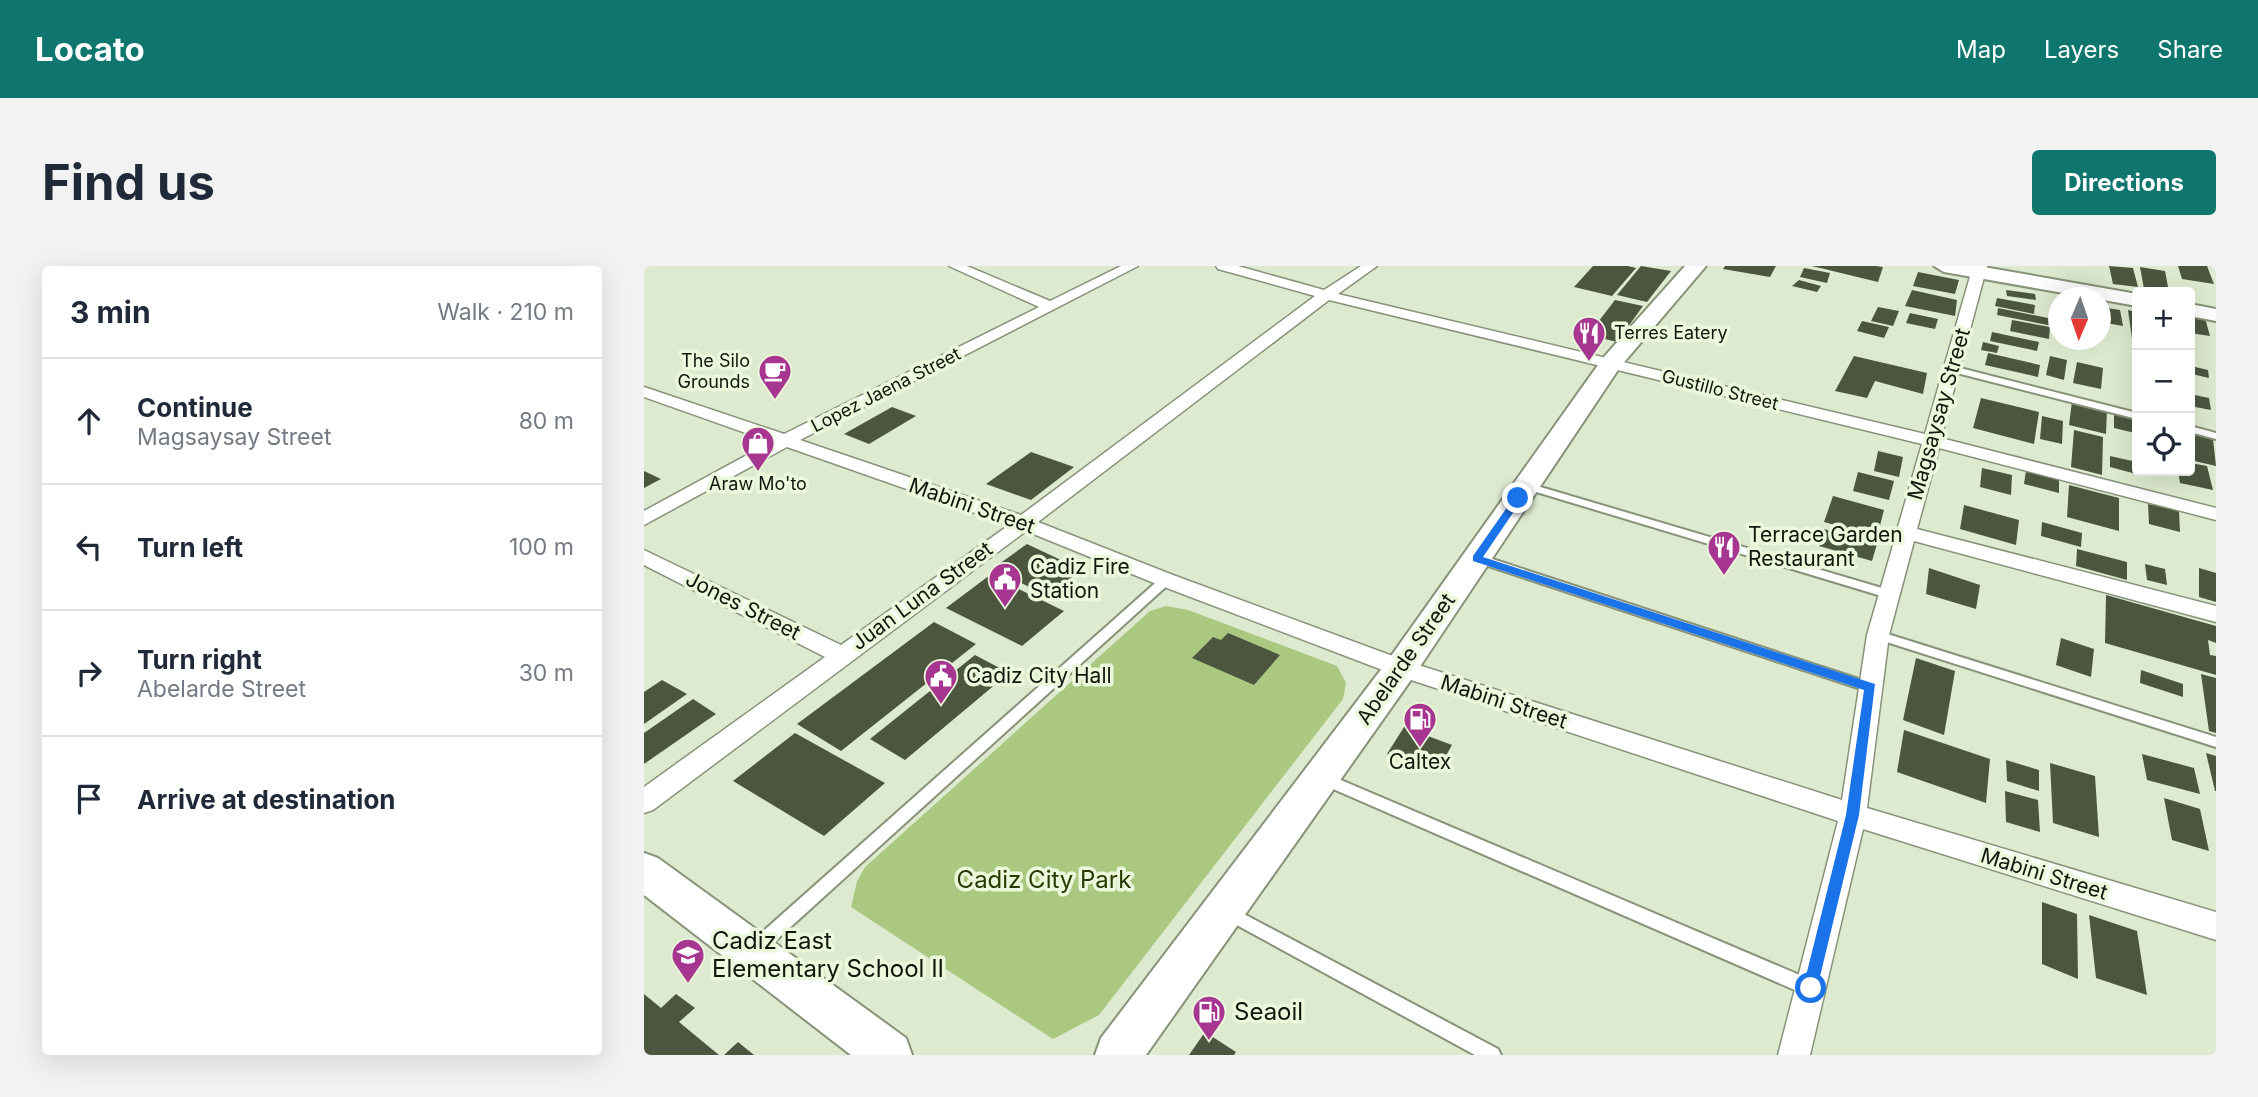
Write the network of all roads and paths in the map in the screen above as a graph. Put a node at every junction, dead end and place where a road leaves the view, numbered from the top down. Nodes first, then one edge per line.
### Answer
1 (956, 266) edge
2 (1131, 266) edge
3 (1223, 266) edge
4 (1370, 266) edge
5 (1696, 266) edge
6 (1944, 266) edge
7 (1980, 269) edge
8 (1326, 295) junction
9 (2132, 299) edge
10 (1051, 307) junction
11 (2195, 311) edge
12 (2216, 315) edge
13 (1611, 363) junction
14 (1952, 369) junction
15 (644, 392) edge
16 (2132, 415) edge
17 (2195, 430) edge
18 (2216, 436) edge
19 (785, 441) junction
20 (1933, 441) junction
21 (1527, 486) junction
22 (2216, 514) edge
23 (644, 519) edge
24 (1024, 523) junction
25 (1904, 532) junction
26 (644, 557) edge
27 (1477, 558) junction
28 (1166, 580) junction
29 (1888, 594) junction
30 (2216, 614) edge
31 (1878, 635) junction
32 (841, 655) junction
33 (1401, 668) junction
34 (1870, 687) junction
35 (2216, 742) edge
36 (1321, 778) junction
37 (644, 802) edge
38 (1853, 815) junction
39 (644, 871) edge
40 (1224, 910) junction
41 (2216, 926) edge
42 (752, 951) junction
43 (1811, 988) junction
44 (889, 1055) edge
45 (1118, 1055) edge
46 (1492, 1055) edge
47 (1794, 1055) edge

1 - 10 street
2 - 10 street, Lopez Jaena Street
3 - 8 street, Gustillo Street
4 - 8 street, Juan Luna Street
5 - 13 street, Abelarde Street
6 - 7 street
7 - 9 street
7 - 14 street, Magsaysay Street
8 - 13 street, Gustillo Street
8 - 24 street, Juan Luna Street
10 - 19 street, Lopez Jaena Street
11 - 12 street
13 - 20 street, Gustillo Street
13 - 21 street, Abelarde Street
14 - 16 lane
14 - 20 street, Magsaysay Street
15 - 19 street, Mabini Street
17 - 18 lane
19 - 23 street, Lopez Jaena Street
19 - 24 street, Mabini Street
20 - 22 street, Gustillo Street
20 - 25 street, Magsaysay Street
21 - 27 street, Abelarde Street
21 - 29 lane
24 - 28 street, Mabini Street
24 - 32 street, Juan Luna Street
25 - 29 street, Magsaysay Street
25 - 30 street
26 - 32 street, Jones Street
27 - 33 street, Abelarde Street
27 - 34 lane
28 - 33 street, Mabini Street
28 - 42 lane
29 - 31 street, Magsaysay Street
31 - 34 street, Magsaysay Street
31 - 35 lane
32 - 37 street, Juan Luna Street
33 - 36 street, Abelarde Street
33 - 38 street, Mabini Street
34 - 38 street, Magsaysay Street
36 - 40 street, Abelarde Street
36 - 43 lane
38 - 41 street, Mabini Street
38 - 43 street, Magsaysay Street
39 - 42 street
40 - 45 street, Abelarde Street
40 - 46 lane
42 - 44 street
43 - 47 street, Magsaysay Street

